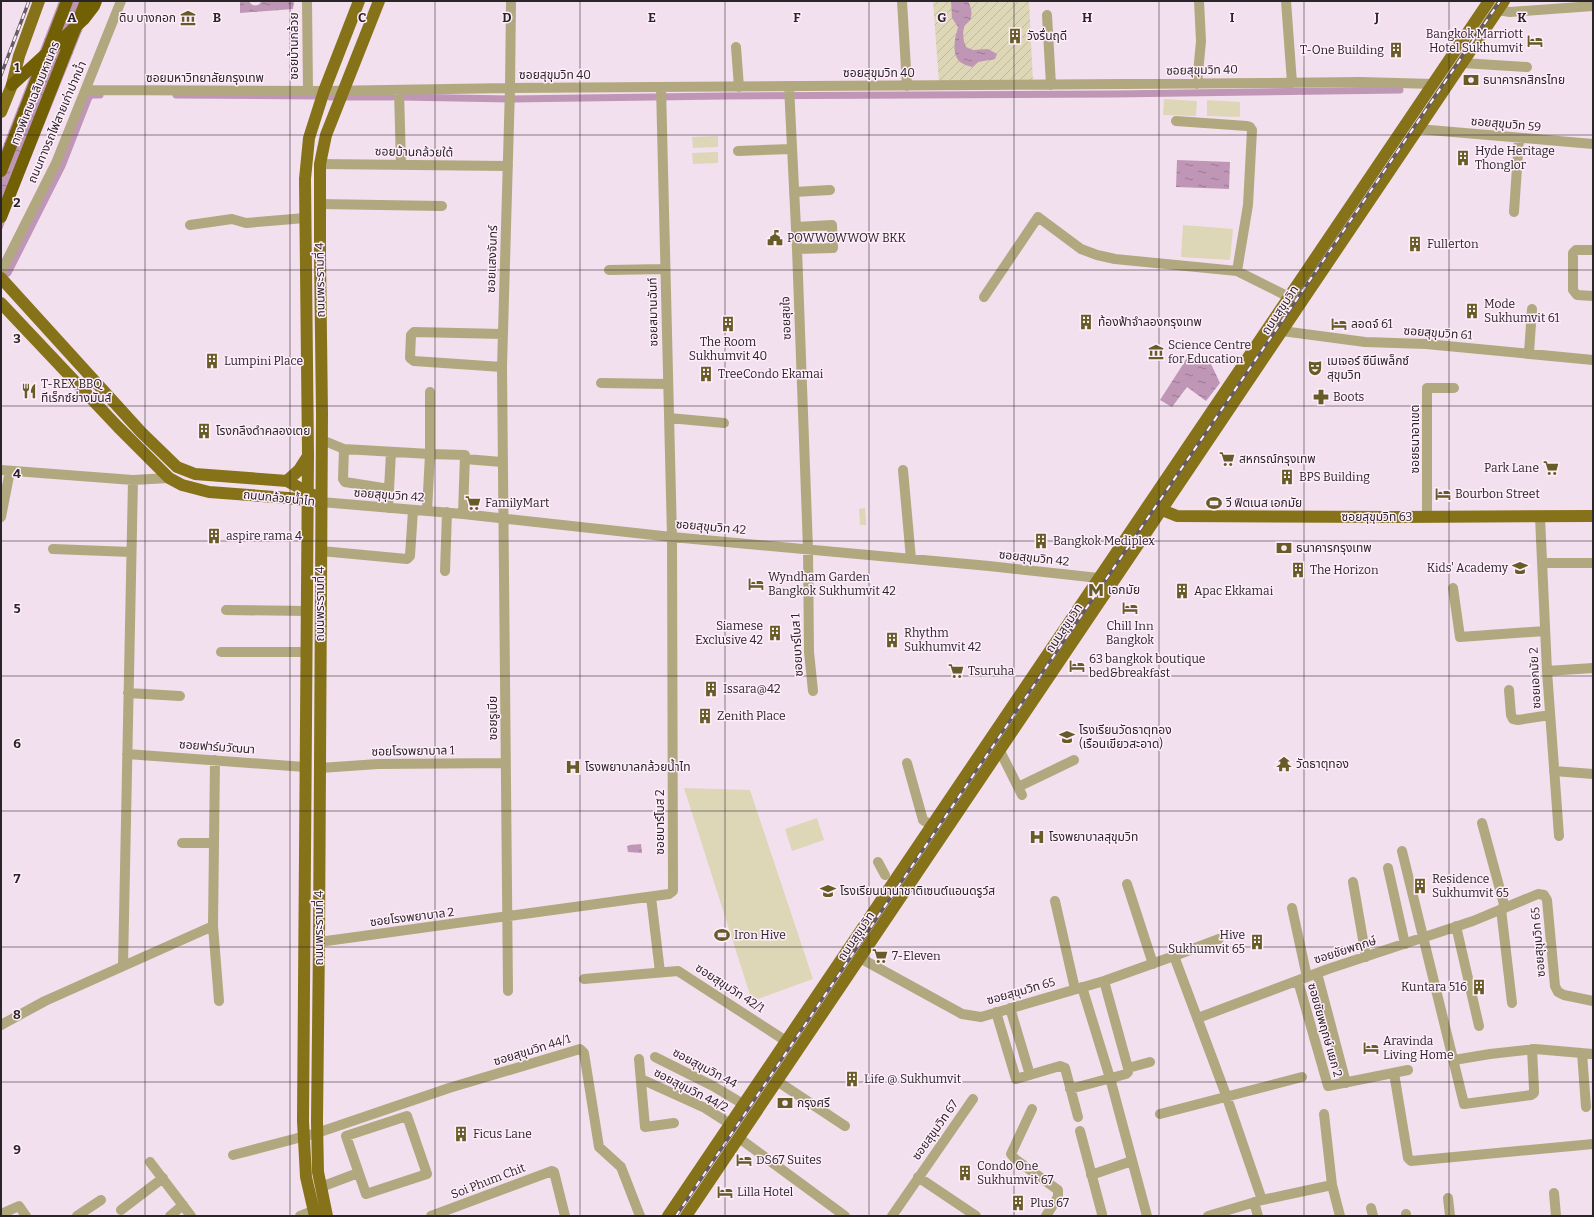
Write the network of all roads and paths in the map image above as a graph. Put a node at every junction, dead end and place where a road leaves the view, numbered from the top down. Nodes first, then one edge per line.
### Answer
1 (39, 1) edge
2 (46, 1) edge
3 (67, 1) edge
4 (86, 1) edge
5 (96, 1) edge
6 (121, 1) edge
7 (307, 1) edge
8 (359, 1) edge
9 (379, 1) edge
10 (511, 1) edge
11 (902, 1) edge
12 (1199, 1) edge
13 (1286, 1) edge
14 (1489, 1) edge
15 (1501, 5) edge
16 (1593, 6) edge
17 (1048, 15) dead end
18 (736, 47) dead end
19 (1462, 63) junction
20 (1527, 67) dead end
21 (13, 82) junction
22 (1292, 82) junction
23 (1197, 84) junction
24 (1051, 85) junction
25 (907, 86) junction
26 (739, 87) junction
27 (1439, 87) junction
28 (510, 88) junction
29 (86, 90) junction
30 (399, 90) junction
31 (308, 91) junction
32 (324, 91) junction
33 (343, 91) junction
34 (789, 92) junction
35 (661, 93) junction
36 (1, 112) edge
37 (1176, 121) dead end
38 (1418, 129) junction
39 (1519, 138) junction
40 (1593, 144) edge
41 (792, 149) junction
42 (738, 151) dead end
43 (320, 164) junction
44 (401, 165) junction
45 (508, 166) junction
46 (1, 171) edge
47 (830, 190) dead end
48 (794, 192) junction
49 (319, 204) junction
50 (442, 206) dead end
51 (1514, 212) dead end
52 (1, 217) edge
53 (305, 218) junction
54 (190, 225) dead end
55 (796, 227) junction
56 (797, 249) junction
57 (1593, 250) edge
58 (665, 269) junction
59 (609, 270) dead end
60 (1237, 271) junction
61 (1, 272) edge
62 (1, 278) edge
63 (1593, 296) edge
64 (984, 297) dead end
65 (1289, 298) junction
66 (1, 303) edge
67 (1532, 309) dead end
68 (1271, 324) junction
69 (1282, 331) junction
70 (503, 334) junction
71 (1529, 353) junction
72 (1593, 360) edge
73 (502, 367) junction
74 (601, 383) dead end
75 (668, 384) junction
76 (1454, 388) dead end
77 (430, 392) dead end
78 (669, 418) junction
79 (724, 423) dead end
80 (322, 442) junction
81 (344, 450) junction
82 (391, 452) junction
83 (430, 454) junction
84 (308, 455) junction
85 (465, 459) junction
86 (502, 462) junction
87 (177, 467) junction
88 (903, 470) dead end
89 (6, 471) edge
90 (169, 478) junction
91 (132, 480) junction
92 (287, 481) junction
93 (388, 489) junction
94 (307, 496) junction
95 (1151, 499) junction
96 (321, 502) junction
97 (388, 508) junction
98 (413, 510) junction
99 (1162, 510) junction
100 (427, 511) junction
101 (447, 512) junction
102 (463, 514) junction
103 (1593, 516) edge
104 (1, 517) edge
105 (1427, 517) junction
106 (1540, 517) junction
107 (503, 518) junction
108 (672, 537) junction
109 (53, 549) dead end
110 (808, 549) junction
111 (320, 551) junction
112 (131, 552) junction
113 (911, 559) junction
114 (1542, 563) junction
115 (1593, 563) edge
116 (445, 571) dead end
117 (1099, 578) junction
118 (1111, 586) junction
119 (1453, 588) dead end
120 (226, 610) dead end
121 (306, 611) junction
122 (1545, 631) junction
123 (221, 652) dead end
124 (306, 652) junction
125 (1593, 668) edge
126 (1547, 671) junction
127 (1509, 690) dead end
128 (813, 691) dead end
129 (128, 693) junction
130 (180, 696) dead end
131 (1550, 715) junction
132 (1000, 751) junction
133 (127, 754) junction
134 (215, 760) junction
135 (1074, 760) dead end
136 (506, 763) junction
137 (907, 763) dead end
138 (305, 767) junction
139 (320, 768) junction
140 (1554, 771) junction
141 (1593, 774) edge
142 (954, 791) junction
143 (966, 800) junction
144 (1482, 823) dead end
145 (931, 826) junction
146 (1558, 836) dead end
147 (182, 843) dead end
148 (214, 843) junction
149 (1402, 850) dead end
150 (878, 862) dead end
151 (1388, 868) dead end
152 (884, 875) dead end
153 (1353, 882) dead end
154 (1127, 884) dead end
155 (651, 897) junction
156 (1055, 901) dead end
157 (1292, 908) dead end
158 (1503, 908) junction
159 (508, 917) junction
160 (213, 926) junction
161 (1456, 926) junction
162 (1423, 938) junction
163 (1219, 939) dead end
164 (319, 942) junction
165 (1406, 944) junction
166 (1174, 956) junction
167 (1366, 957) junction
168 (860, 958) junction
169 (1153, 964) junction
170 (123, 966) junction
171 (660, 972) junction
172 (1317, 973) junction
173 (584, 979) dead end
174 (1302, 979) junction
175 (1104, 981) junction
176 (1078, 988) junction
177 (508, 991) dead end
178 (219, 1001) dead end
179 (1593, 1001) edge
180 (1512, 1003) dead end
181 (1010, 1008) junction
182 (996, 1012) junction
183 (1198, 1018) junction
184 (1, 1025) edge
185 (1478, 1026) dead end
186 (786, 1041) junction
187 (1532, 1050) junction
188 (1582, 1053) junction
189 (1593, 1054) edge
190 (655, 1057) dead end
191 (639, 1059) dead end
192 (1454, 1060) junction
193 (1150, 1062) dead end
194 (1128, 1068) junction
195 (1408, 1070) dead end
196 (1394, 1073) junction
197 (1030, 1075) junction
198 (1302, 1077) dead end
199 (1110, 1078) junction
200 (641, 1079) junction
201 (777, 1082) junction
202 (1346, 1083) junction
203 (1070, 1089) junction
204 (1226, 1096) junction
205 (973, 1099) dead end
206 (743, 1104) junction
207 (1586, 1107) dead end
208 (1032, 1109) dead end
209 (1160, 1114) dead end
210 (1324, 1114) dead end
211 (1078, 1117) dead end
212 (674, 1123) dead end
213 (730, 1124) junction
214 (845, 1126) dead end
215 (1080, 1131) dead end
216 (317, 1133) junction
217 (303, 1137) junction
218 (739, 1138) junction
219 (1593, 1144) edge
220 (233, 1155) dead end
221 (1132, 1161) junction
222 (150, 1162) dead end
223 (358, 1173) junction
224 (1091, 1175) junction
225 (918, 1177) junction
226 (162, 1178) junction
227 (1332, 1185) junction
228 (321, 1187) junction
229 (1554, 1193) dead end
230 (1448, 1198) dead end
231 (101, 1200) dead end
232 (1258, 1201) junction
233 (183, 1205) junction
234 (121, 1210) dead end
235 (314, 1213) edge
236 (1, 1214) edge
237 (1102, 1214) dead end
238 (1050, 1215) edge
239 (26, 1216) edge
240 (77, 1216) edge
241 (170, 1216) edge
242 (191, 1216) edge
243 (300, 1216) edge
244 (328, 1216) edge
245 (431, 1216) edge
246 (565, 1216) edge
247 (640, 1216) edge
248 (668, 1216) edge
249 (686, 1216) edge
250 (845, 1216) edge
251 (892, 1216) edge
252 (976, 1216) edge
253 (1147, 1216) edge
254 (1208, 1216) edge
255 (1258, 1216) edge
256 (1340, 1216) edge
257 (1450, 1216) edge
258 (1556, 1216) edge

1 - 21 main road
2 - 21 main road
3 - 46 highway, ทางพิเศษเฉลิมมหานคร
4 - 52 highway, ทางพิเศษเฉลิมมหานคร
5 - 21 highway
6 - 29 street, ถนนทางรถไฟสายเก่าปากน้ำ
7 - 31 street, ซอยบ้านกล้วย
8 - 32 main road, ถนนพระรามที่ 4
9 - 33 main road, ถนนพระรามที่ 4
10 - 28 street, ซอยแสงจันทร์
11 - 25 street
12 - 23 street
13 - 22 street
14 - 27 main road, ถนนสุขุมวิท
15 - 16 street
15 - 19 main road, ถนนสุขุมวิท
17 - 24 street
18 - 26 street
19 - 20 street
19 - 27 main road, ถนนสุขุมวิท
21 - 36 main road
22 - 23 street, ซอยสุขุมวิท 40
22 - 27 street, ซอยสุขุมวิท 40
23 - 24 street, ซอยสุขุมวิท 40
24 - 25 street, ซอยสุขุมวิท 40
25 - 34 street, ซอยสุขุมวิท 40
26 - 34 street, ซอยสุขุมวิท 40
26 - 35 street, ซอยสุขุมวิท 40
27 - 38 main road, ถนนสุขุมวิท
27 - 65 main road, ถนนสุขุมวิท
28 - 30 street, ซอยสุขุมวิท 40
28 - 35 street, ซอยสุขุมวิท 40
28 - 45 street, ซอยแสงจันทร์
29 - 31 street, ซอยมหาวิทยาลัยกรุงเทพ
29 - 61 street, ถนนทางรถไฟสายเก่าปากน้ำ
30 - 33 street, ซอยสุขุมวิท 40
30 - 44 street
31 - 32 street, ซอยมหาวิทยาลัยกรุงเทพ
32 - 33 street, ซอยสุขุมวิท 40
32 - 53 main road, ถนนพระรามที่ 4
33 - 43 main road, ถนนพระรามที่ 4
34 - 41 street, ซอยสุขใจ
35 - 58 street, ซอยสมานฉันท์
37 - 60 street
38 - 39 street, ซอยสุขุมวิท 59
38 - 69 main road, ถนนสุขุมวิท
39 - 40 street, ซอยสุขุมวิท 59
39 - 51 street
41 - 42 street
41 - 48 street, ซอยสุขใจ
43 - 44 street, ซอยบ้านกล้วยใต้
43 - 49 main road, ถนนพระรามที่ 4
44 - 45 street, ซอยบ้านกล้วยใต้
45 - 70 street, ซอยแสงจันทร์
47 - 48 street
48 - 55 street, ซอยสุขใจ
49 - 50 street
49 - 80 main road, ถนนพระรามที่ 4
53 - 54 street
53 - 84 main road, ถนนพระรามที่ 4
55 - 56 street, ซอยสุขใจ
55 - 56 street
56 - 110 street, ซอยสุขใจ
57 - 63 street
58 - 59 street
58 - 75 street, ซอยสมานฉันท์
60 - 64 street
60 - 65 street
62 - 87 main road, ถนนกล้วยน้ำไท
65 - 68 main road, ถนนสุขุมวิท
66 - 90 main road, ถนนกล้วยน้ำไท
67 - 71 street
68 - 69 main road
68 - 95 main road, ถนนสุขุมวิท
69 - 71 street, ซอยสุขุมวิท 61
69 - 99 main road, ถนนสุขุมวิท
70 - 73 street, ซอยแสงจันทร์
70 - 73 street
71 - 72 street, ซอยสุขุมวิท 61
73 - 86 street, ซอยแสงจันทร์
74 - 75 street
75 - 78 street, ซอยสมานฉันท์
76 - 105 street, ซอยธนาอาเขต
77 - 83 street
78 - 79 street
78 - 108 street, ซอยสมานฉันท์
80 - 81 street
80 - 96 main road, ถนนพระรามที่ 4
81 - 82 street
81 - 93 street
82 - 83 street
82 - 93 street
83 - 85 street
83 - 100 street
84 - 92 main road
84 - 94 main road, ถนนพระรามที่ 4
85 - 86 street
85 - 102 street
86 - 107 street, ซอยแสงจันทร์
87 - 90 main road
87 - 92 main road, ถนนกล้วยน้ำไท
88 - 113 street
89 - 91 street
89 - 104 street
90 - 91 street
90 - 94 main road, ถนนกล้วยน้ำไท
91 - 112 street
92 - 94 main road, ถนนกล้วยน้ำไท
93 - 97 street
94 - 96 main road, ถนนกล้วยน้ำไท
94 - 121 main road, ถนนพระรามที่ 4
95 - 99 main road
95 - 117 main road, ถนนสุขุมวิท
96 - 97 street, ซอยสุขุมวิท 42
96 - 111 main road, ถนนพระรามที่ 4
97 - 98 street, ซอยสุขุมวิท 42
98 - 100 street, ซอยสุขุมวิท 42
98 - 111 street
99 - 105 main road, ซอยสุขุมวิท 63
99 - 118 main road, ถนนสุขุมวิท
100 - 101 street, ซอยสุขุมวิท 42
101 - 102 street, ซอยสุขุมวิท 42
101 - 116 street
102 - 107 street, ซอยสุขุมวิท 42
103 - 106 main road, ซอยสุขุมวิท 63
105 - 106 main road, ซอยสุขุมวิท 63
106 - 114 street, ซอยเอกมัย 2
107 - 108 street, ซอยสุขุมวิท 42
107 - 136 street, ซอยรูเบีย
108 - 110 street, ซอยสุขุมวิท 42
108 - 155 street, ซอยบาร์โบส 2
109 - 112 street
110 - 113 street, ซอยสุขุมวิท 42
110 - 128 street, ซอยบาร์โบส 1
111 - 139 main road, ถนนพระรามที่ 4
112 - 129 street
113 - 117 street, ซอยสุขุมวิท 42
114 - 115 street
114 - 122 street, ซอยเอกมัย 2
117 - 118 main road
117 - 142 main road, ถนนสุขุมวิท
118 - 132 main road, ถนนสุขุมวิท
119 - 122 street
120 - 121 street
121 - 124 main road, ถนนพระรามที่ 4
122 - 126 street, ซอยเอกมัย 2
123 - 124 street
124 - 138 main road, ถนนพระรามที่ 4
125 - 126 street
126 - 131 street, ซอยเอกมัย 2
127 - 131 street
129 - 130 street
129 - 133 street
131 - 140 street, ซอยเอกมัย 2
132 - 135 street
132 - 143 main road, ถนนสุขุมวิท
133 - 134 street, ซอยฟาร์มวัฒนา
133 - 170 street
134 - 138 street, ซอยฟาร์มวัฒนา
134 - 148 street
136 - 139 street, ซอยโรงพยาบาล 1
136 - 159 street, ซอยรูเบีย
137 - 145 street
138 - 139 main road
138 - 217 main road, ถนนพระรามที่ 4
139 - 164 main road, ถนนพระรามที่ 4
140 - 141 street
140 - 146 street, ซอยเอกมัย 2
142 - 143 main road
142 - 145 main road, ถนนสุขุมวิท
143 - 168 main road, ถนนสุขุมวิท
144 - 158 street
145 - 186 main road, ถนนสุขุมวิท
147 - 148 street
148 - 160 street
149 - 162 street
150 - 152 street
151 - 165 street
153 - 167 street
154 - 169 street
155 - 159 street, ซอยบาร์โบส 2
155 - 171 street
156 - 176 street
157 - 174 street, ซอยชัยพฤกษ์ แยก 2
158 - 161 street, ซอยชัยพฤกษ์
158 - 179 street, ซอยสุขุมวิท 65
158 - 180 street
159 - 164 street, ซอยโรงพยาบาล 2
159 - 177 street, ซอยรูเบีย
160 - 170 street
160 - 178 street
161 - 162 street, ซอยชัยพฤกษ์
161 - 185 street
162 - 165 street, ซอยชัยพฤกษ์
162 - 192 street
163 - 166 street, ซอยสุขุมวิท 65
164 - 216 main road, ถนนพระรามที่ 4
165 - 167 street, ซอยชัยพฤกษ์
166 - 169 street, ซอยสุขุมวิท 65
166 - 183 street
167 - 172 street, ซอยชัยพฤกษ์
168 - 182 street, ซอยสุขุมวิท 65
168 - 201 main road, ถนนสุขุมวิท
169 - 175 street, ซอยสุขุมวิท 65
170 - 184 street
171 - 173 street, ซอยสุขุมวิท 42/1
171 - 186 street, ซอยสุขุมวิท 42/1
172 - 174 street, ซอยชัยพฤกษ์
172 - 202 street
174 - 183 street, ซอยชัยพฤกษ์
174 - 202 street, ซอยชัยพฤกษ์ แยก 2
175 - 176 street, ซอยสุขุมวิท 65
175 - 194 street
176 - 181 street, ซอยสุขุมวิท 65
176 - 199 street
181 - 182 street, ซอยสุขุมวิท 65
181 - 197 street
182 - 197 street
183 - 204 street
186 - 206 main road, ถนนสุขุมวิท
187 - 188 street
187 - 192 street
187 - 192 street
188 - 189 street
188 - 207 street
190 - 206 street, ซอยสุขุมวิท 44
191 - 200 street
193 - 194 street
194 - 199 street
195 - 196 street
196 - 202 street
196 - 219 street
197 - 203 street
198 - 204 street
199 - 203 street
199 - 221 street
200 - 212 street
200 - 213 street, ซอยสุขุมวิท 44/2
201 - 214 street
201 - 218 main road, ถนนสุขุมวิท
203 - 211 street
204 - 209 street
204 - 232 street
205 - 225 street, ซอยสุขุมวิท 67
206 - 213 main road, ถนนสุขุมวิท
208 - 238 street
210 - 227 street
213 - 218 main road
213 - 248 main road, ถนนสุขุมวิท
215 - 224 street
216 - 217 street
216 - 228 main road, ถนนพระรามที่ 4
216 - 247 street, ซอยสุขุมวิท 44/1
217 - 220 street
217 - 235 main road, ถนนพระรามที่ 4
218 - 249 main road, ถนนสุขุมวิท
218 - 250 street
221 - 224 street
221 - 253 street
222 - 226 street
223 - 223 street
223 - 228 street
224 - 237 street
225 - 251 street, ซอยสุขุมวิท 67
225 - 252 street, ซอยสุขุมวิท 67
226 - 233 street
226 - 234 street
227 - 232 street
227 - 256 street
228 - 244 main road, ถนนพระรามที่ 4
229 - 258 street
230 - 257 street
231 - 240 street
232 - 254 street
232 - 255 street
233 - 241 street
233 - 242 street
235 - 243 street
236 - 239 street
245 - 246 street, Soi Phum Chit

